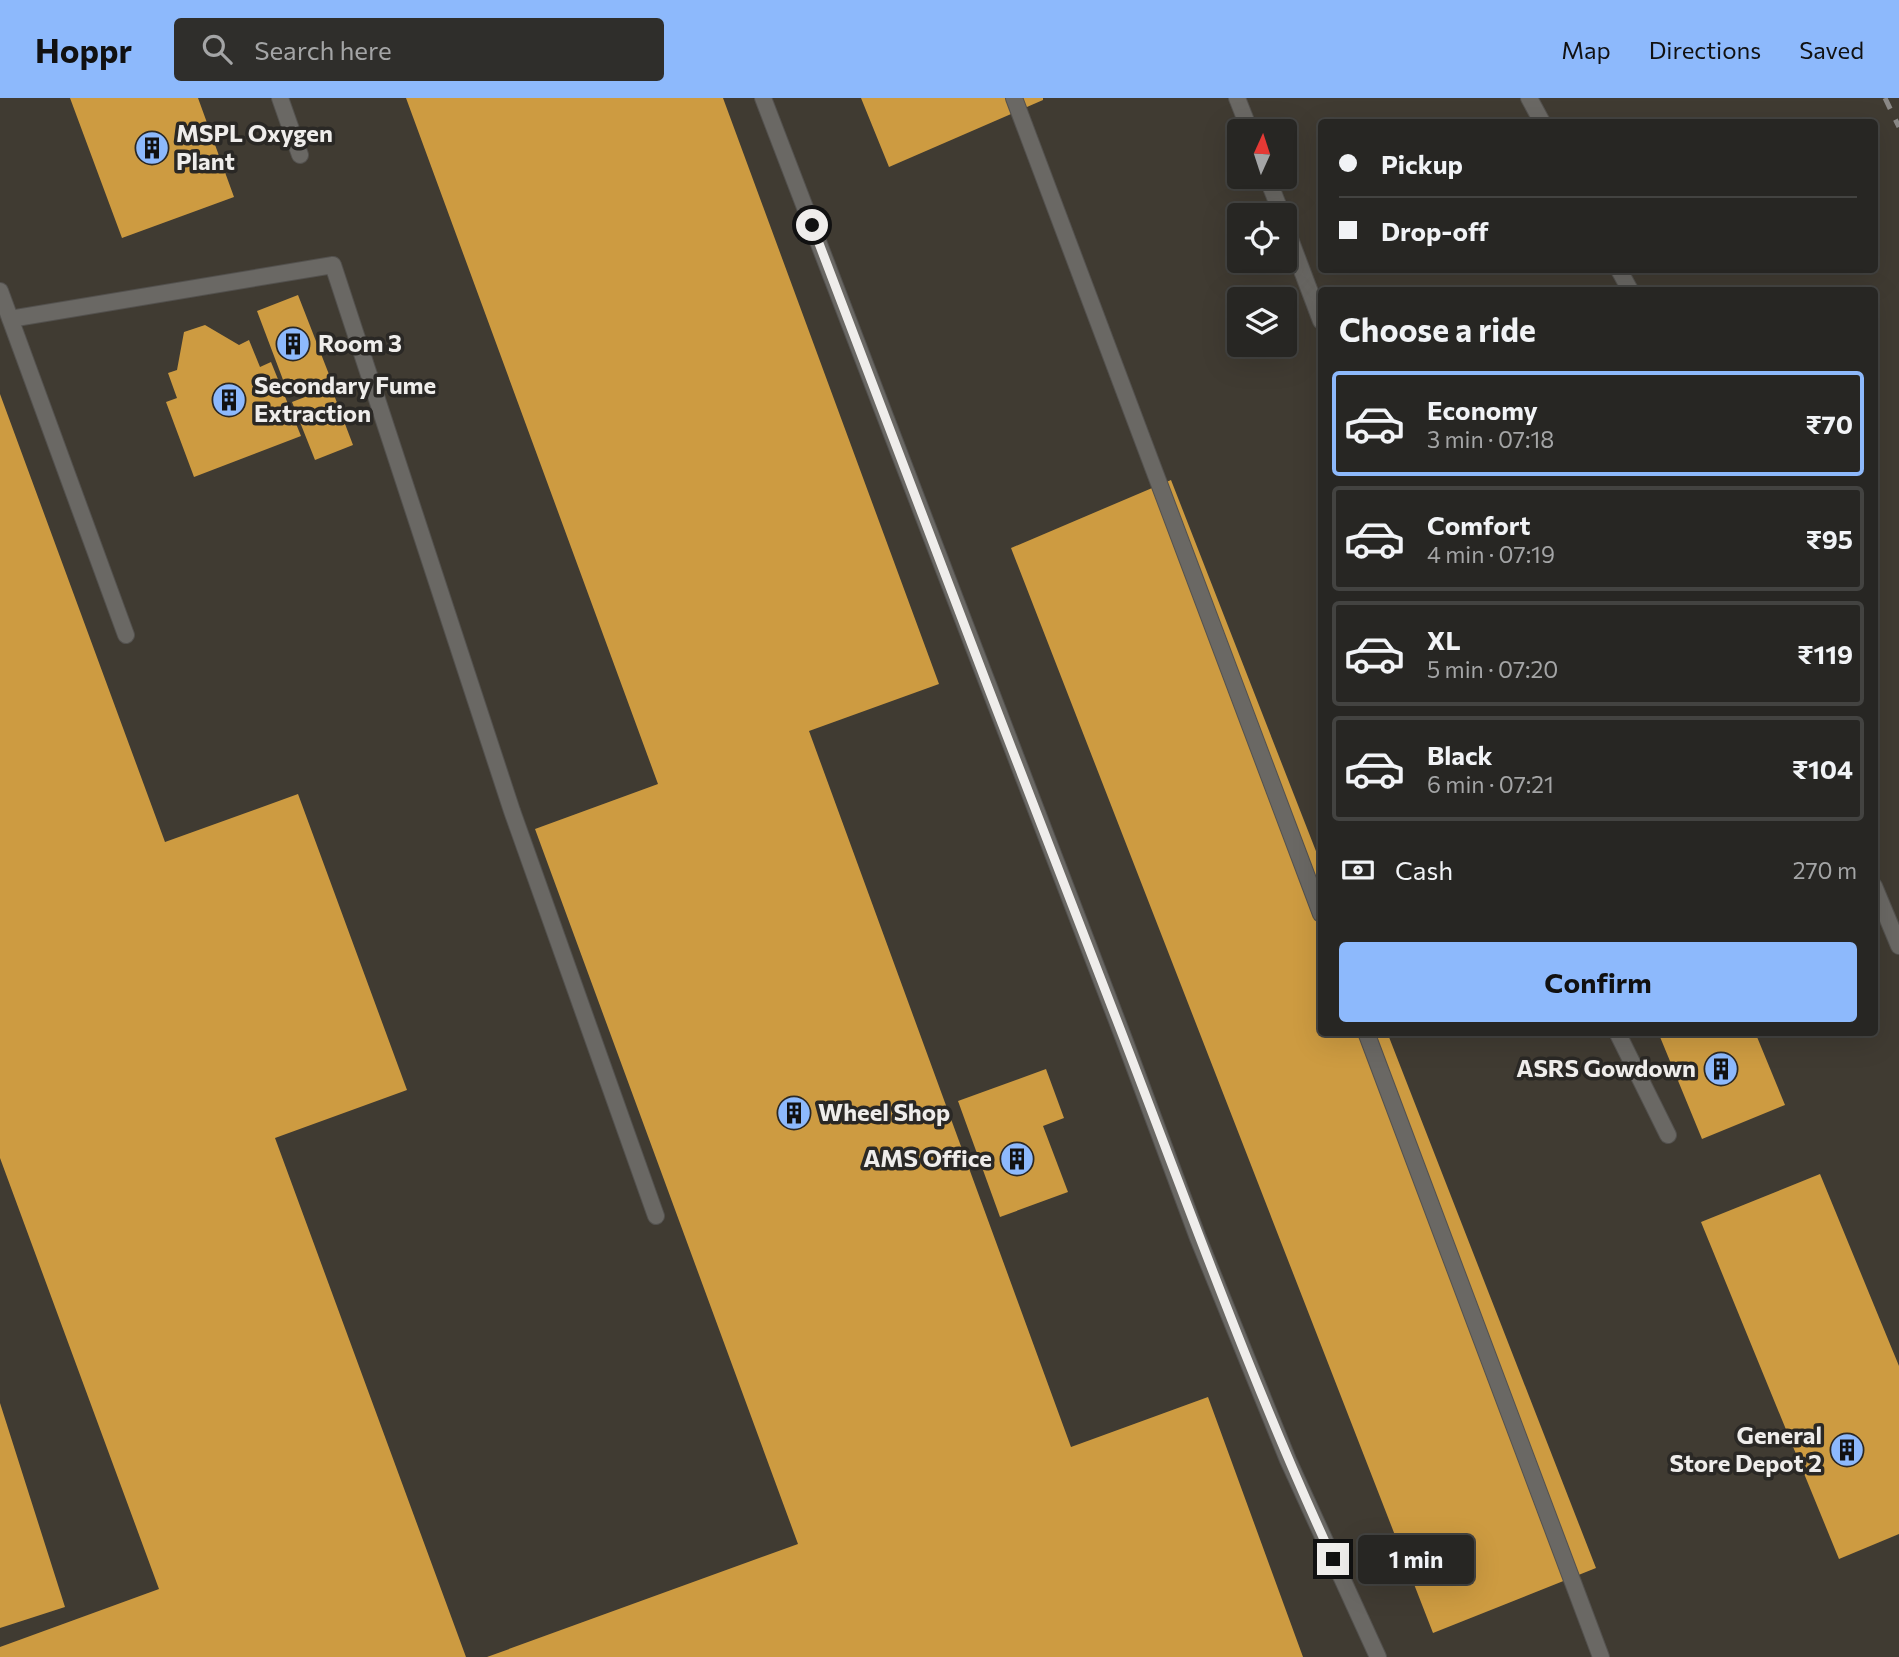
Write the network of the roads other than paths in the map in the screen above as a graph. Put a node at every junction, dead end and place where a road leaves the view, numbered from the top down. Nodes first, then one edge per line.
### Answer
1 (280, 98) edge
2 (763, 98) edge
3 (1014, 98) edge
4 (1237, 98) edge
5 (1529, 98) edge
6 (1245, 119) edge
7 (1540, 119) edge
8 (300, 155) dead end
9 (1297, 257) edge
10 (0, 291) edge
11 (1318, 313) edge
12 (10, 319) junction
13 (126, 635) dead end
14 (1878, 896) edge
15 (1318, 906) edge
16 (1899, 946) edge
17 (1368, 1036) edge
18 (1619, 1036) edge
19 (1668, 1135) dead end
20 (656, 1216) dead end
21 (1378, 1657) edge
22 (1601, 1657) edge

1 - 8 lane
2 - 21 lane
3 - 15 lane
4 - 6 lane
5 - 7 lane
9 - 11 lane
10 - 12 lane
12 - 13 lane
12 - 20 lane
14 - 16 lane
17 - 22 lane
18 - 19 lane

